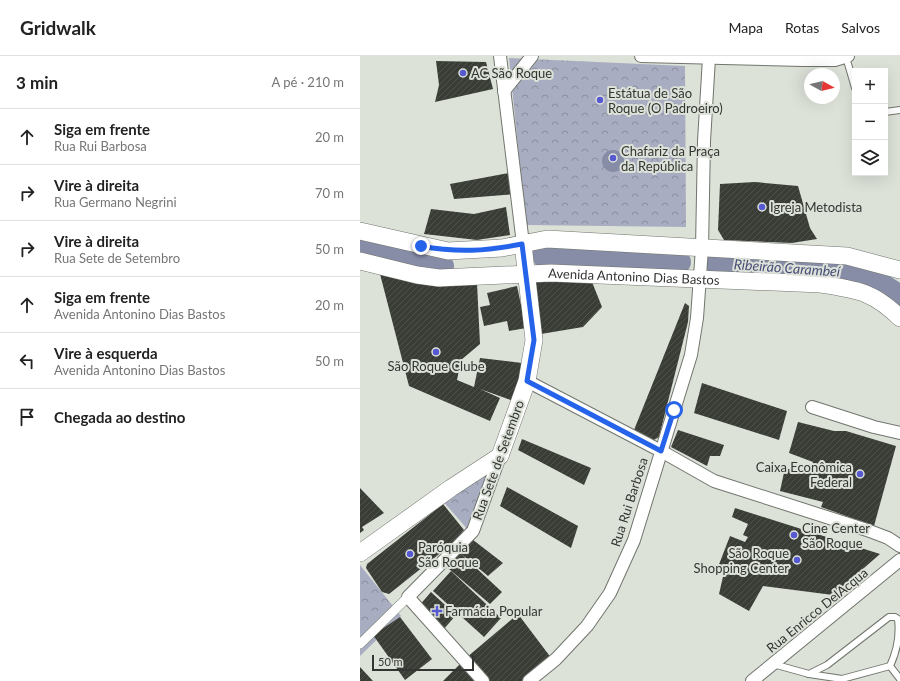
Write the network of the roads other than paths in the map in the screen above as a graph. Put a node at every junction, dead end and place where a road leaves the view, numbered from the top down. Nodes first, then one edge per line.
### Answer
1 (500, 56) edge
2 (532, 56) edge
3 (641, 56) edge
4 (847, 57) edge
5 (709, 58) junction
6 (780, 58) edge
7 (852, 76) edge
8 (504, 91) junction
9 (900, 110) edge
10 (888, 112) edge
11 (360, 231) edge
12 (522, 244) junction
13 (702, 248) junction
14 (360, 262) edge
15 (900, 270) edge
16 (525, 274) junction
17 (700, 278) junction
18 (900, 318) edge
19 (527, 381) junction
20 (812, 407) dead end
21 (900, 433) edge
22 (661, 451) junction
23 (500, 456) junction
24 (900, 546) edge
25 (360, 553) edge
26 (900, 560) edge
27 (408, 597) junction
28 (360, 644) edge
29 (773, 664) junction
30 (890, 666) junction
31 (809, 674) junction
32 (900, 680) edge
33 (483, 681) edge
34 (529, 681) edge
35 (752, 681) edge

1 - 8 street
2 - 8 street
3 - 5 street
4 - 6 street
4 - 7 lane
5 - 6 street
5 - 13 street, Rua Rui Barbosa
8 - 12 street
9 - 10 lane
11 - 12 main road
12 - 13 main road
12 - 16 main road
13 - 15 main road
13 - 17 street, Rua Rui Barbosa
14 - 16 main road, Avenida Antonino Dias Bastos
16 - 17 main road, Avenida Antonino Dias Bastos
16 - 19 main road, Rua Sete de Setembro
17 - 18 main road, Avenida Antonino Dias Bastos
17 - 22 street, Rua Rui Barbosa
19 - 22 street
19 - 23 main road, Rua Sete de Setembro
20 - 21 street
22 - 24 street
22 - 34 street, Rua Rui Barbosa
23 - 25 main road
23 - 27 street, Rua Sete de Setembro
26 - 29 street, Rua Enricco DelAcqua
27 - 28 street
27 - 33 street
29 - 31 lane
29 - 35 street, Rua Enricco DelAcqua
30 - 31 lane
30 - 31 lane
30 - 32 lane

